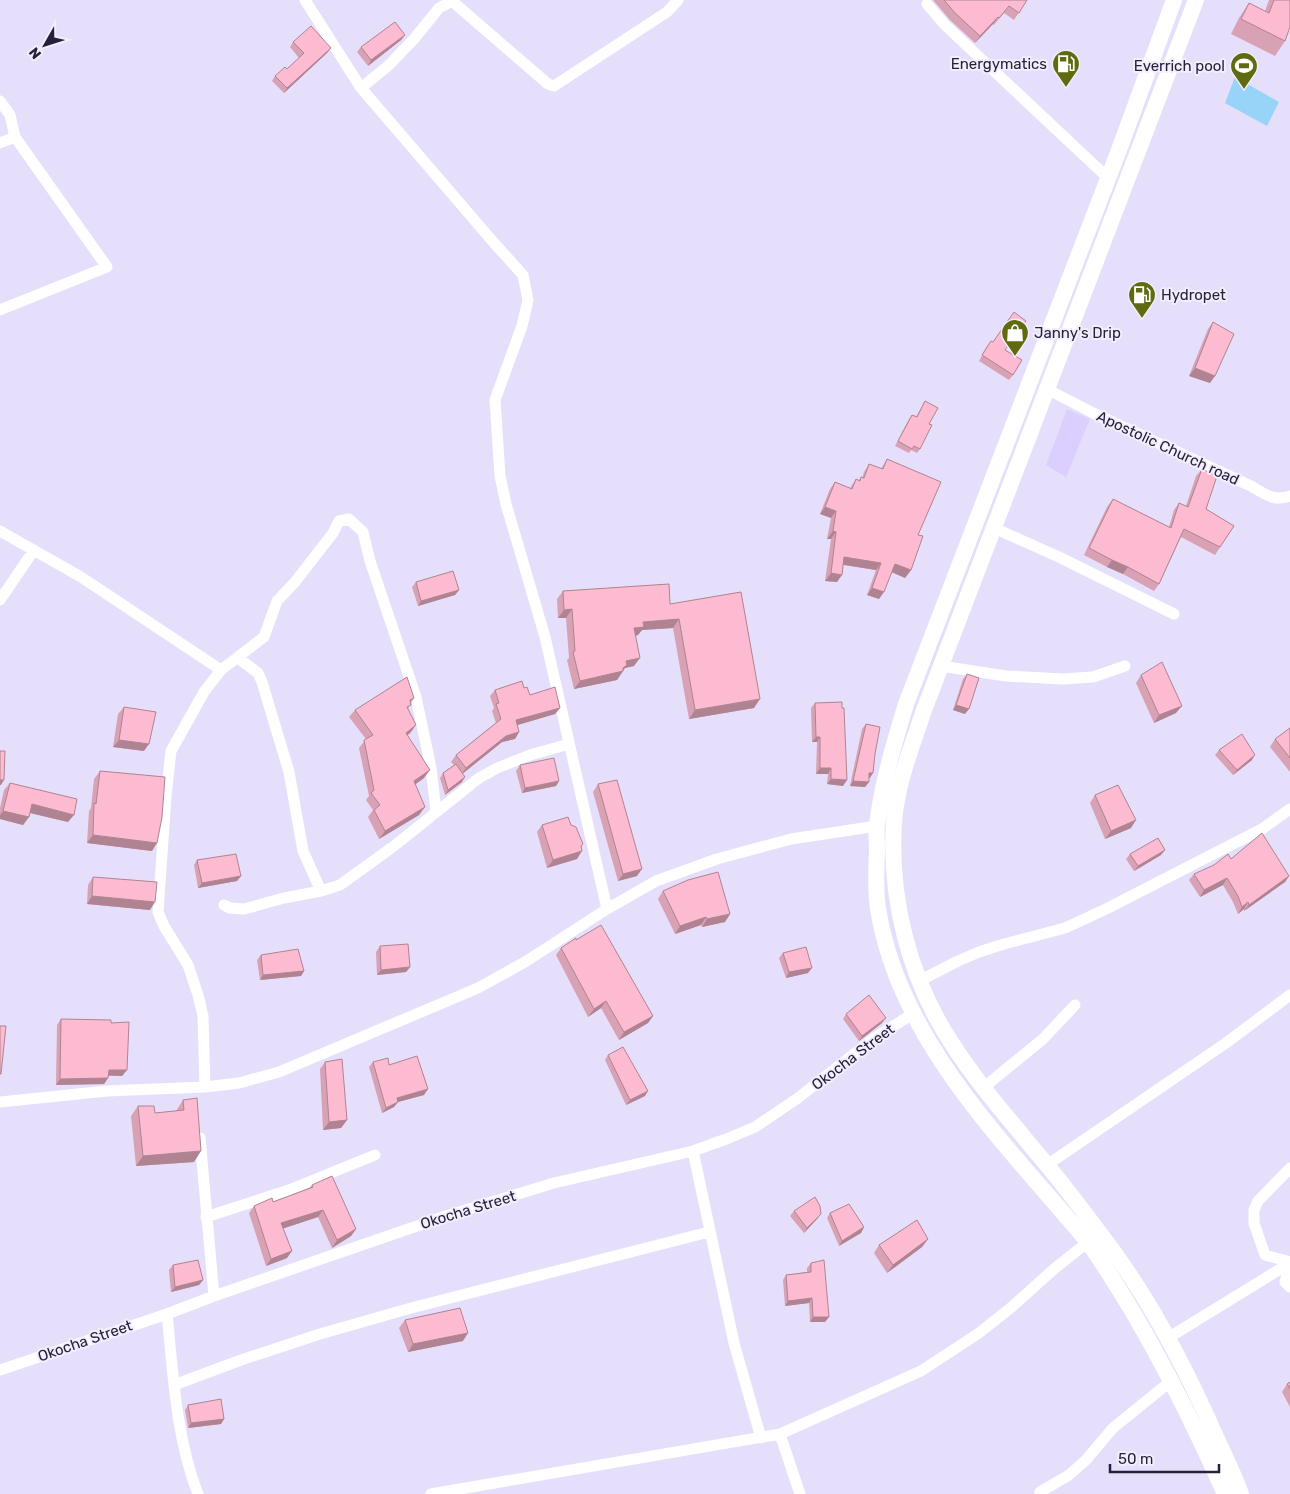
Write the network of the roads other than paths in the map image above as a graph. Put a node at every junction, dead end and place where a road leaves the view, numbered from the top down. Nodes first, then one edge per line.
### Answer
1 (305, 0) edge
2 (453, 0) edge
3 (678, 0) edge
4 (1174, 0) edge
5 (1196, 0) edge
6 (927, 4) dead end
7 (361, 88) junction
8 (0, 101) edge
9 (14, 137) junction
10 (0, 143) edge
11 (1108, 178) junction
12 (0, 310) edge
13 (1047, 389) junction
14 (1290, 496) edge
15 (994, 528) junction
16 (0, 531) edge
17 (34, 550) junction
18 (0, 600) edge
19 (1174, 614) dead end
20 (238, 658) junction
21 (942, 666) junction
22 (1125, 666) dead end
23 (221, 670) junction
24 (569, 744) junction
25 (1290, 809) edge
26 (436, 811) junction
27 (877, 826) junction
28 (322, 891) junction
29 (224, 905) dead end
30 (607, 909) junction
31 (919, 981) junction
32 (1290, 995) edge
33 (1075, 1006) dead end
34 (914, 1013) junction
35 (983, 1088) junction
36 (199, 1091) junction
37 (0, 1102) edge
38 (199, 1128) edge
39 (693, 1151) junction
40 (375, 1155) dead end
41 (1047, 1165) junction
42 (1290, 1168) edge
43 (206, 1217) junction
44 (709, 1232) junction
45 (1088, 1242) junction
46 (1290, 1264) edge
47 (1288, 1282) edge
48 (214, 1296) junction
49 (167, 1314) junction
50 (1168, 1338) junction
51 (0, 1370) edge
52 (1171, 1381) junction
53 (174, 1386) junction
54 (780, 1434) junction
55 (761, 1438) junction
56 (502, 1482) junction
57 (1040, 1492) dead end
58 (198, 1494) edge
59 (430, 1494) edge
60 (506, 1494) edge
61 (800, 1494) edge
62 (1225, 1494) edge
63 (1241, 1494) edge

1 - 7 street
2 - 3 street
2 - 7 street
4 - 11 main road
5 - 13 main road
6 - 11 street
7 - 24 street
8 - 9 street
9 - 10 street
9 - 12 street
11 - 27 main road
13 - 14 street, Apostolic Church road
13 - 15 main road
15 - 19 street
15 - 21 main road
16 - 17 street
17 - 18 street
17 - 23 street
20 - 23 street
20 - 26 street
20 - 28 street
21 - 22 street
21 - 31 main road
23 - 36 street
24 - 26 street
24 - 30 street
25 - 31 street
26 - 28 street
27 - 30 street
27 - 34 main road
28 - 29 street
30 - 36 street
31 - 35 main road
32 - 41 street
33 - 35 street
34 - 39 street, Okocha Street
34 - 45 main road
35 - 41 main road
36 - 37 street
38 - 43 street
39 - 44 street
39 - 48 street, Okocha Street
40 - 43 street
41 - 50 main road
42 - 46 street
43 - 48 street
44 - 53 street
44 - 55 street
45 - 52 main road
45 - 54 street
46 - 47 street
46 - 50 street
48 - 49 street, Okocha Street
49 - 51 street, Okocha Street
49 - 53 street
50 - 63 main road
52 - 57 street
52 - 62 main road
53 - 58 street
54 - 55 street
54 - 61 street
55 - 56 street
56 - 59 street
56 - 60 street

